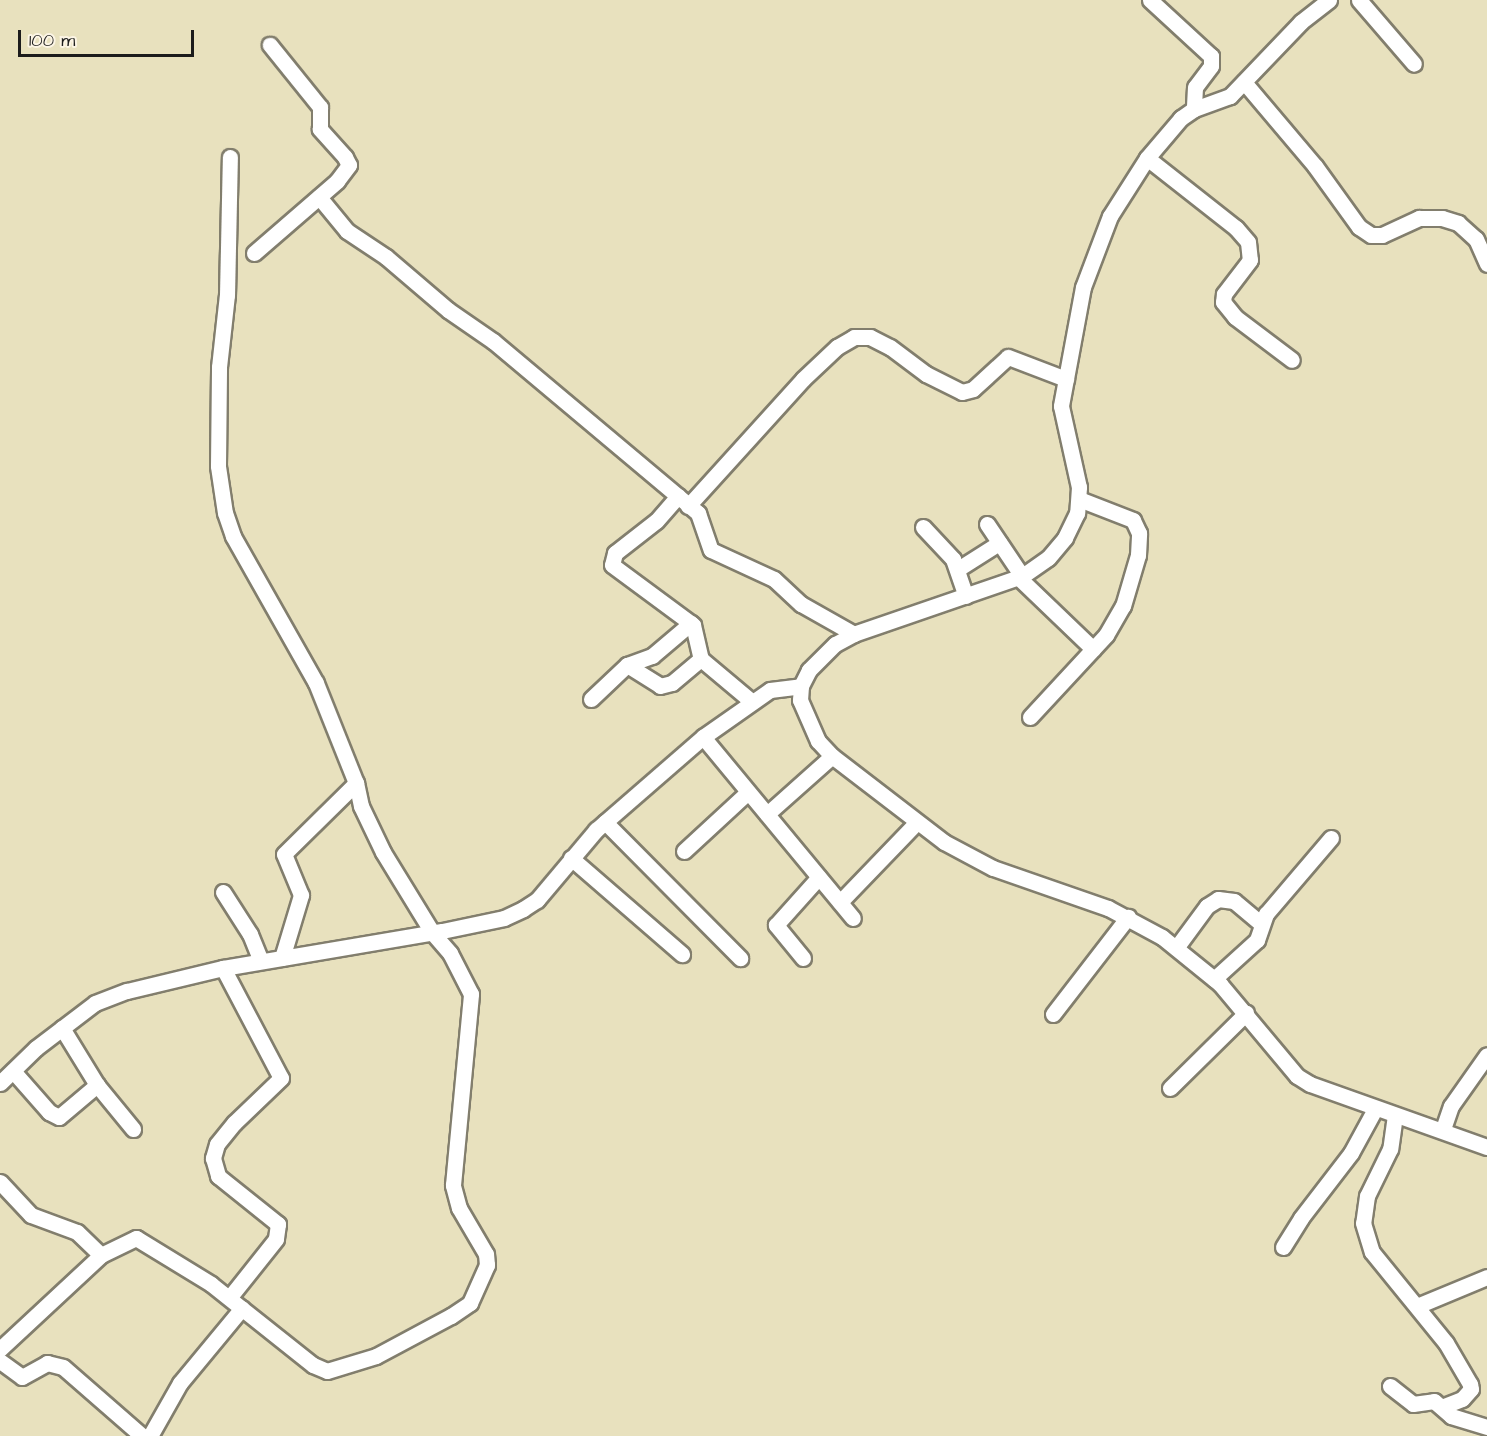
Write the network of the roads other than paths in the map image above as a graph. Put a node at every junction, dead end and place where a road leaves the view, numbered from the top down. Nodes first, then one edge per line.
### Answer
1 (1150, 0) edge
2 (1329, 0) edge
3 (1359, 0) edge
4 (270, 45) dead end
5 (1414, 64) dead end
6 (1244, 82) junction
7 (1194, 109) junction
8 (230, 157) dead end
9 (1147, 158) junction
10 (319, 197) junction
11 (254, 253) dead end
12 (1487, 264) edge
13 (1292, 360) dead end
14 (1066, 379) junction
15 (1079, 499) junction
16 (683, 501) junction
17 (987, 524) dead end
18 (923, 526) dead end
19 (999, 543) junction
20 (958, 569) junction
21 (1020, 576) junction
22 (966, 596) junction
23 (691, 623) junction
24 (854, 633) junction
25 (1093, 649) junction
26 (701, 659) junction
27 (627, 664) junction
28 (801, 686) junction
29 (591, 699) dead end
30 (752, 701) junction
31 (1030, 717) dead end
32 (704, 737) junction
33 (832, 756) junction
34 (356, 783) junction
35 (748, 792) junction
36 (767, 814) junction
37 (605, 822) junction
38 (915, 823) junction
39 (1331, 838) dead end
40 (684, 851) dead end
41 (571, 858) junction
42 (819, 877) junction
43 (223, 892) dead end
44 (840, 903) junction
45 (1128, 917) junction
46 (853, 918) dead end
47 (1261, 924) junction
48 (443, 930) junction
49 (1176, 948) junction
50 (682, 954) dead end
51 (282, 958) junction
52 (740, 958) dead end
53 (803, 958) dead end
54 (261, 962) junction
55 (223, 968) junction
56 (1214, 979) junction
57 (1246, 1013) junction
58 (1053, 1014) dead end
59 (62, 1028) junction
60 (1487, 1056) edge
61 (13, 1071) junction
62 (0, 1083) edge
63 (97, 1085) junction
64 (1170, 1089) dead end
65 (1375, 1109) junction
66 (1395, 1115) junction
67 (133, 1129) dead end
68 (1443, 1129) junction
69 (1487, 1147) edge
70 (0, 1182) edge
71 (1283, 1248) dead end
72 (101, 1255) junction
73 (1487, 1277) edge
74 (229, 1298) junction
75 (1417, 1306) junction
76 (242, 1308) junction
77 (0, 1349) edge
78 (0, 1360) edge
79 (1390, 1386) dead end
80 (1441, 1407) junction
81 (1487, 1427) edge
82 (142, 1436) edge
83 (150, 1436) edge

1 - 7 street
2 - 6 street
3 - 5 street
4 - 10 street
6 - 7 street
6 - 12 street
7 - 9 street
8 - 34 street
9 - 13 street
9 - 14 street
10 - 11 street
10 - 16 street
14 - 15 street
14 - 16 street
15 - 21 street
15 - 25 street
16 - 23 street
16 - 24 street
17 - 19 street
18 - 20 street
19 - 20 street
19 - 21 street
20 - 22 street
21 - 22 street
21 - 25 street
22 - 24 street
23 - 26 street
23 - 27 street
24 - 28 street
25 - 31 street
26 - 27 street
26 - 30 street
27 - 29 street
28 - 30 street
28 - 33 street
30 - 32 street
32 - 35 street
32 - 37 street
33 - 36 street
33 - 38 street
34 - 48 street
34 - 51 street
35 - 36 street
35 - 40 street
36 - 42 street
37 - 41 street
37 - 52 street
38 - 44 street
38 - 45 street
39 - 47 street
41 - 48 street
41 - 50 street
42 - 44 street
42 - 53 street
43 - 54 street
44 - 46 street
45 - 49 street
45 - 58 street
47 - 49 street
47 - 56 street
48 - 51 street
48 - 76 street
49 - 56 street
51 - 54 street
54 - 55 street
55 - 59 street
55 - 74 street
56 - 57 street
57 - 64 street
57 - 65 street
59 - 61 street
59 - 63 street
60 - 68 street
61 - 62 street
61 - 63 street
63 - 67 street
65 - 66 street
65 - 71 street
66 - 68 street
66 - 75 street
68 - 69 street
70 - 72 street
72 - 74 street
72 - 77 street
73 - 75 street
74 - 76 street
75 - 80 street
76 - 83 street
78 - 82 street
79 - 80 street
80 - 81 street

